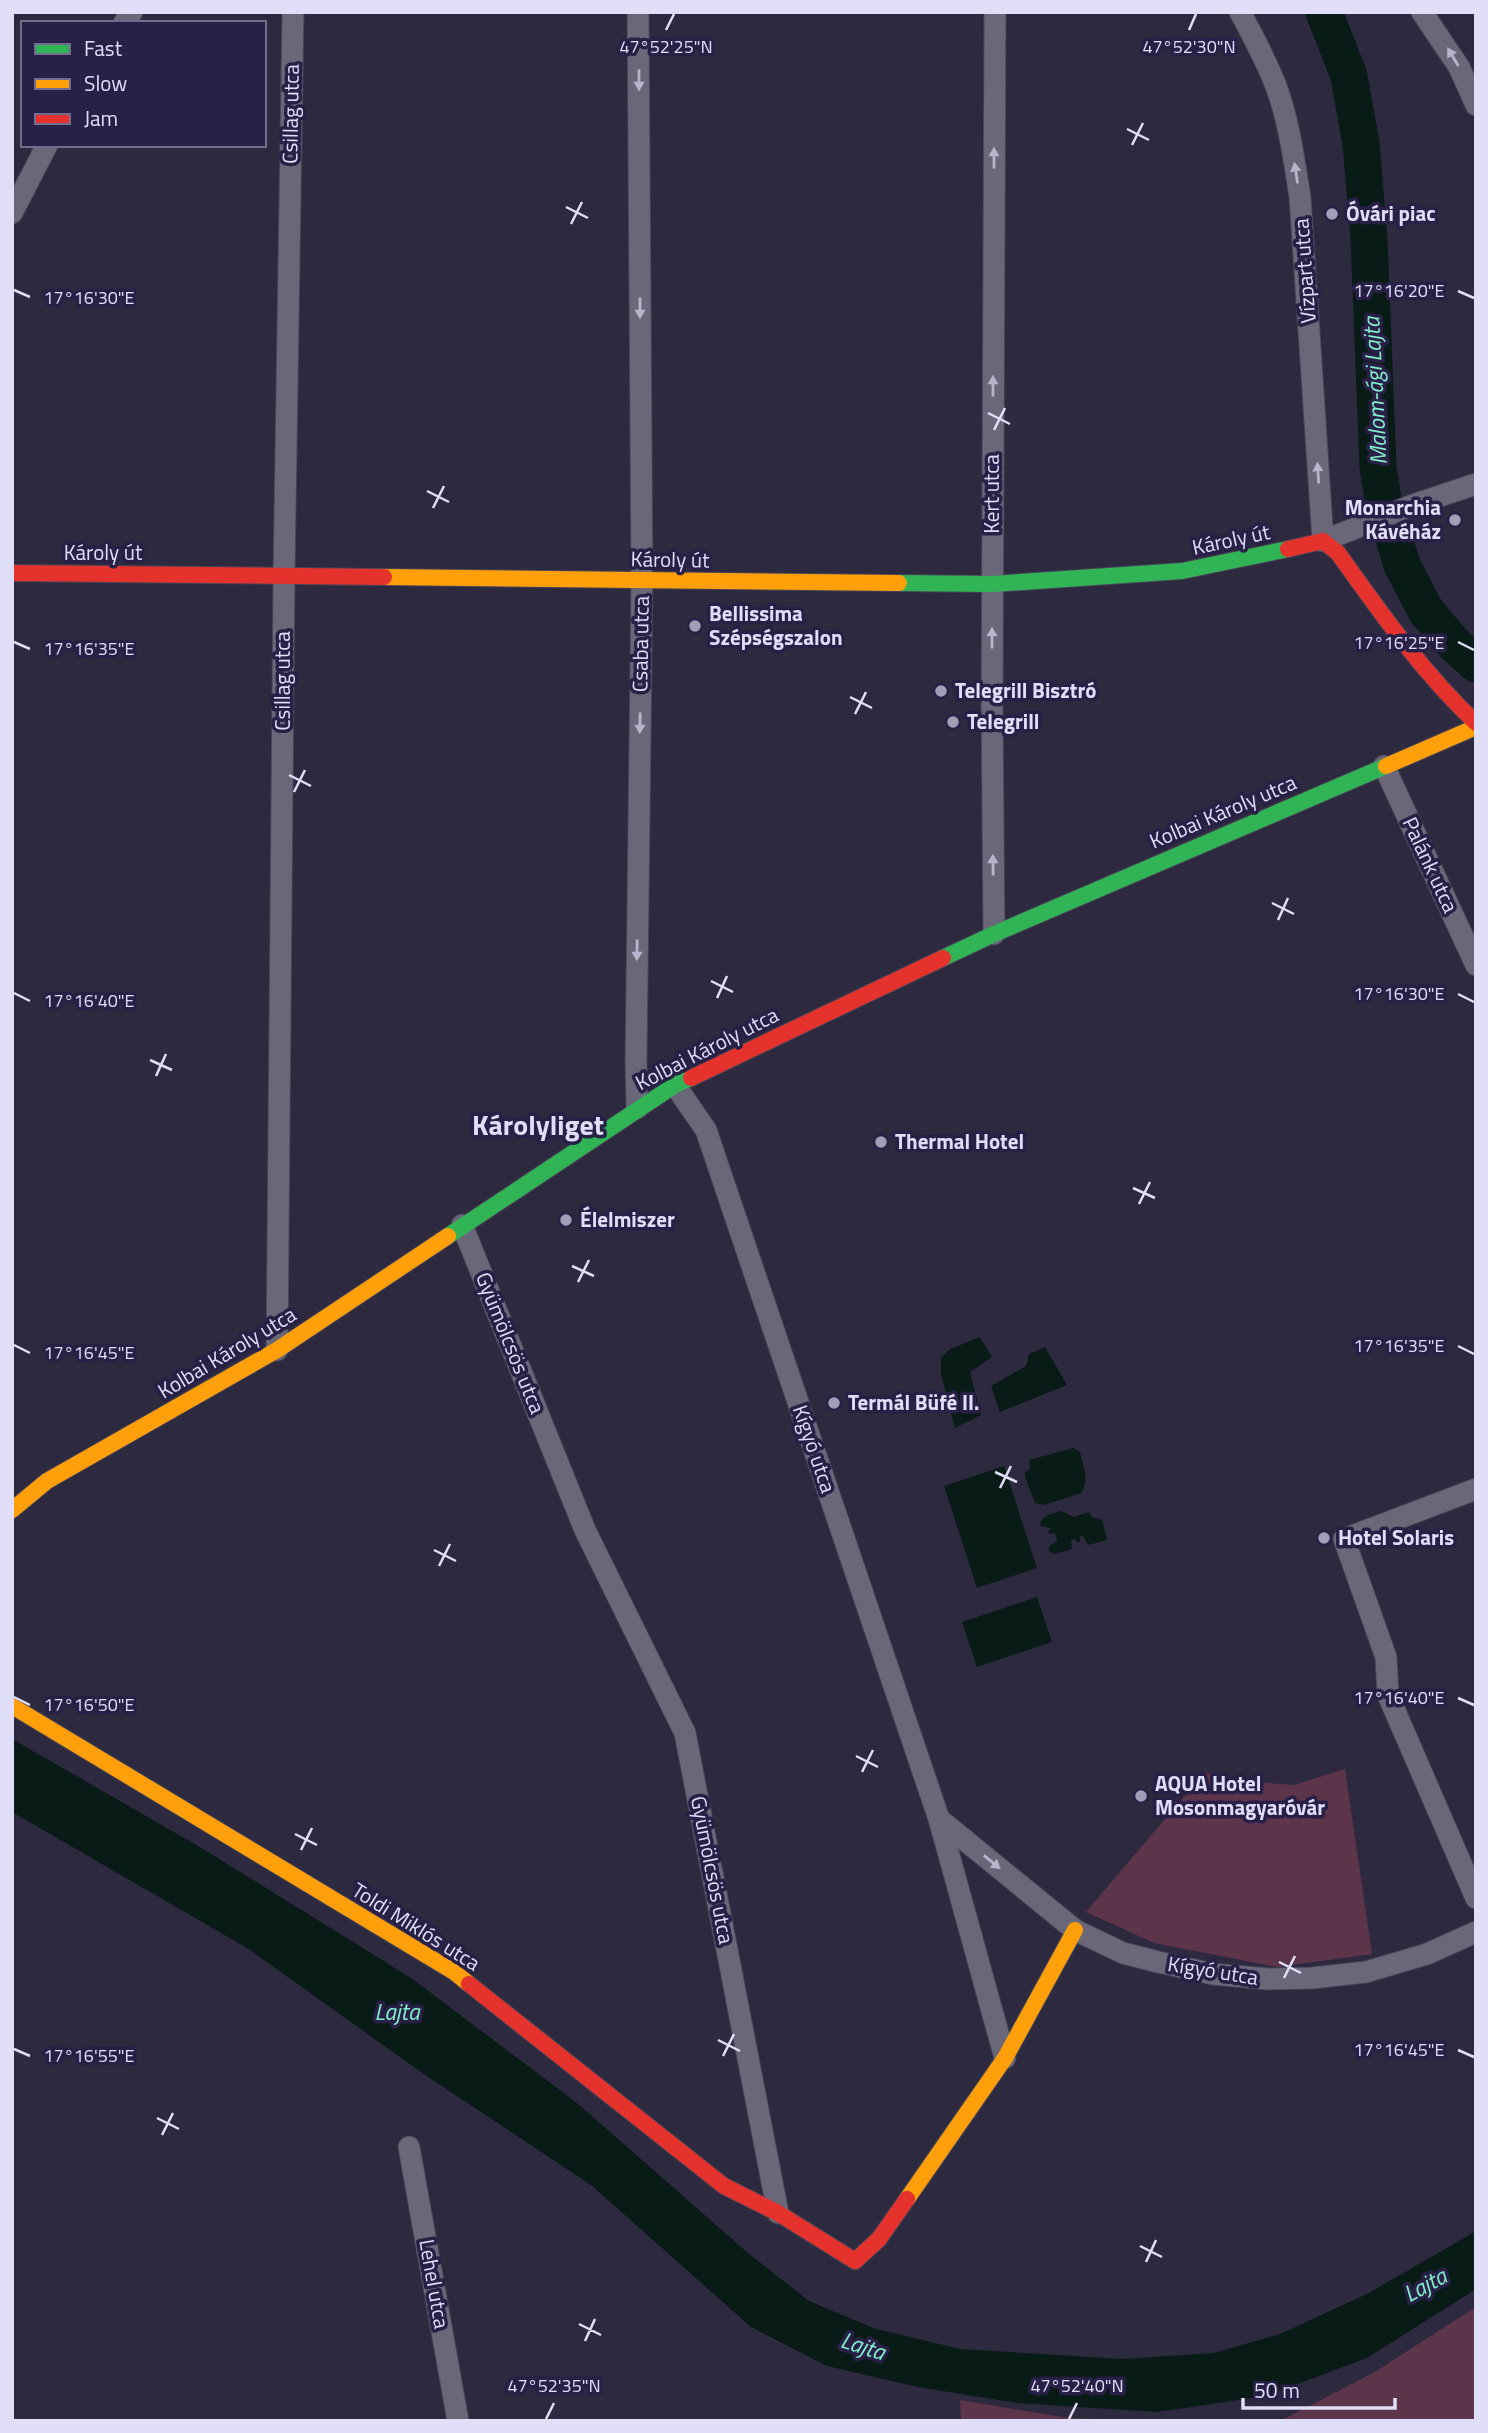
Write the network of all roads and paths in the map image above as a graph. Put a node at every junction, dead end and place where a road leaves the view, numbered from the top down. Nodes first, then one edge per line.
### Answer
1 (293, 12) edge
2 (638, 12) edge
3 (995, 12) edge
4 (1240, 12) edge
5 (1422, 12) edge
6 (1476, 105) edge
7 (46, 147) edge
8 (12, 213) edge
9 (1476, 484) edge
10 (1323, 541) junction
11 (12, 573) edge
12 (284, 575) junction
13 (642, 581) junction
14 (992, 584) junction
15 (1476, 725) edge
16 (1384, 766) junction
17 (994, 934) junction
18 (1476, 965) edge
19 (675, 1085) junction
20 (637, 1108) junction
21 (462, 1225) junction
22 (277, 1350) junction
23 (1476, 1489) edge
24 (12, 1510) edge
25 (12, 1706) edge
26 (939, 1819) junction
27 (1476, 1898) edge
28 (1075, 1930) junction
29 (1476, 1932) edge
30 (1004, 2058) junction
31 (409, 2147) dead end
32 (778, 2213) junction
33 (458, 2421) edge

1 - 12 street, Csillag utca
2 -> 13 street, Csaba utca
14 -> 3 street, Kert utca
10 -> 4 street, Vízpart utca
6 -> 5 street
7 - 8 street
9 - 10 street
10 - 14 street, Károly út
10 - 15 street
11 - 12 street, Károly út
12 - 13 street, Károly út
12 - 22 street, Csillag utca
13 - 14 street, Károly út
13 -> 20 street, Csaba utca
17 -> 14 street, Kert utca
15 - 16 street, Kolbai Károly utca
16 - 17 street, Kolbai Károly utca
16 - 18 street, Palánk utca
17 - 19 street, Kolbai Károly utca
19 - 20 street, Kolbai Károly utca
19 - 26 street, Kígyó utca
20 - 21 street, Kolbai Károly utca
21 - 22 street, Kolbai Károly utca
21 - 32 street, Gyümölcsös utca
22 - 24 street, Kolbai Károly utca
23 - 27 street
25 - 32 street, Toldi Miklós utca
26 -> 28 street, Kígyó utca
26 - 30 street, Kígyó utca
28 - 29 street, Kígyó utca
28 - 30 street
30 - 32 street
31 - 33 street, Lehel utca

